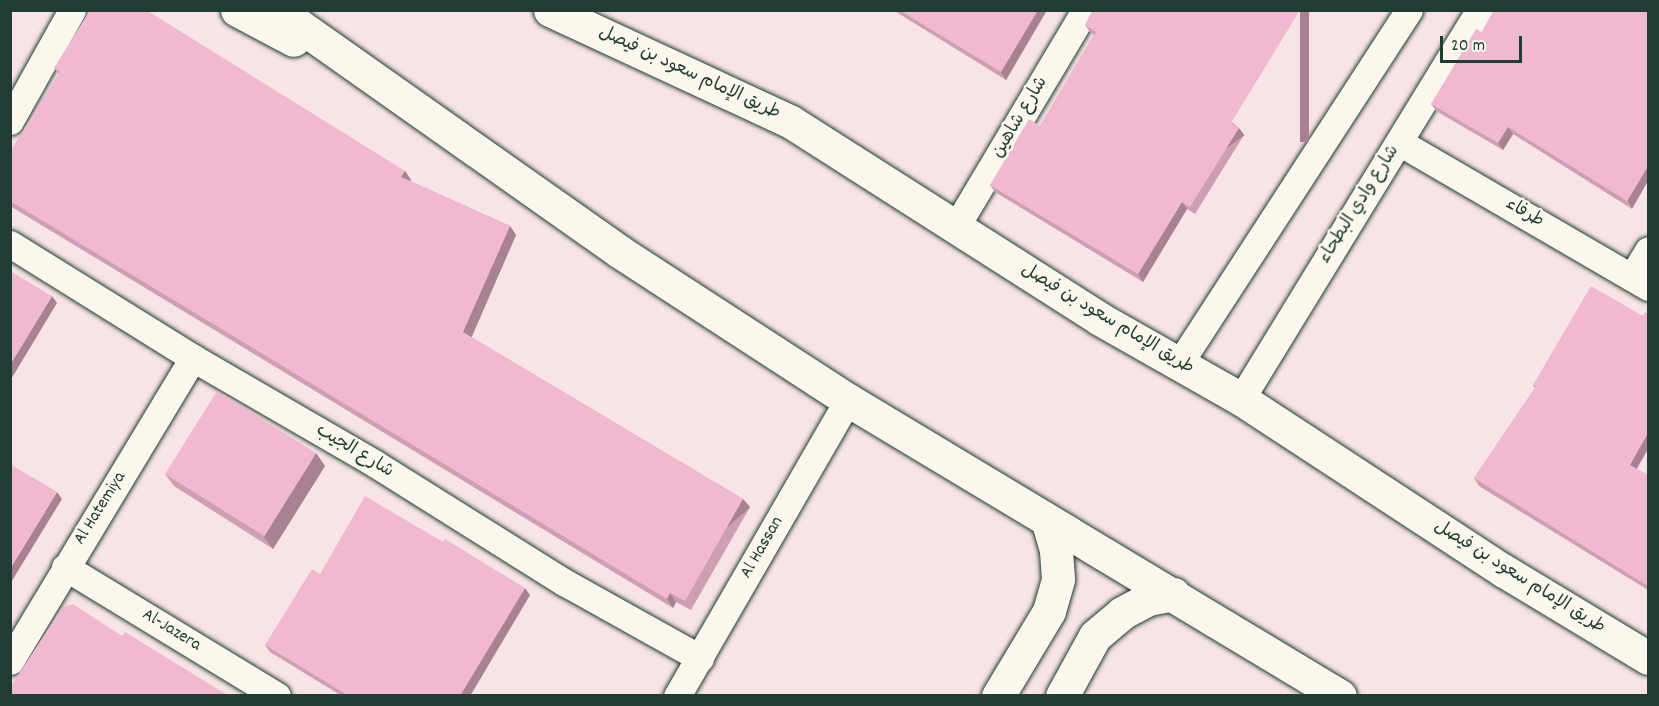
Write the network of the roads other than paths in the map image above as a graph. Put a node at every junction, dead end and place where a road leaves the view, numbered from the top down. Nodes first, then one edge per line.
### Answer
1 (72, 10) edge
2 (237, 10) edge
3 (277, 10) edge
4 (550, 10) edge
5 (1085, 10) edge
6 (1410, 10) edge
7 (1479, 10) edge
8 (386, 87) junction
9 (10, 121) edge
10 (1399, 142) junction
11 (957, 225) junction
12 (10, 243) edge
13 (1648, 250) edge
14 (1640, 282) edge
15 (193, 358) junction
16 (1179, 364) junction
17 (1241, 399) junction
18 (848, 400) junction
19 (1048, 522) junction
20 (65, 567) junction
21 (1174, 594) junction
22 (700, 658) junction
23 (1648, 658) edge
24 (10, 661) edge
25 (277, 696) edge
26 (677, 696) edge
27 (998, 696) edge
28 (1062, 696) edge
29 (1340, 696) edge

1 - 9 street
2 - 8 main road
3 - 8 main road
4 - 11 main road, طريق الإمام سعود بن فيصل
5 - 11 street, شارع شاهين
6 - 16 street
7 - 10 street, شارع وادي البطحاء
8 - 18 main road
10 - 14 street, طرفاء
10 - 17 street, شارع وادي البطحاء
11 - 16 main road, طريق الإمام سعود بن فيصل
12 - 15 street, شارع الجيب
13 - 14 street
15 - 20 street, Al Hatemiya
15 - 22 street, شارع الجيب
16 - 17 main road, طريق الإمام سعود بن فيصل
17 - 23 main road, طريق الإمام سعود بن فيصل
18 - 19 main road
18 - 22 street, Al Hassan
19 - 21 main road
19 - 27 main road
20 - 24 street, Al Hatemiya
20 - 25 street, Al-Jazera
21 - 28 main road
21 - 29 main road
22 - 26 street, Al Hassan

